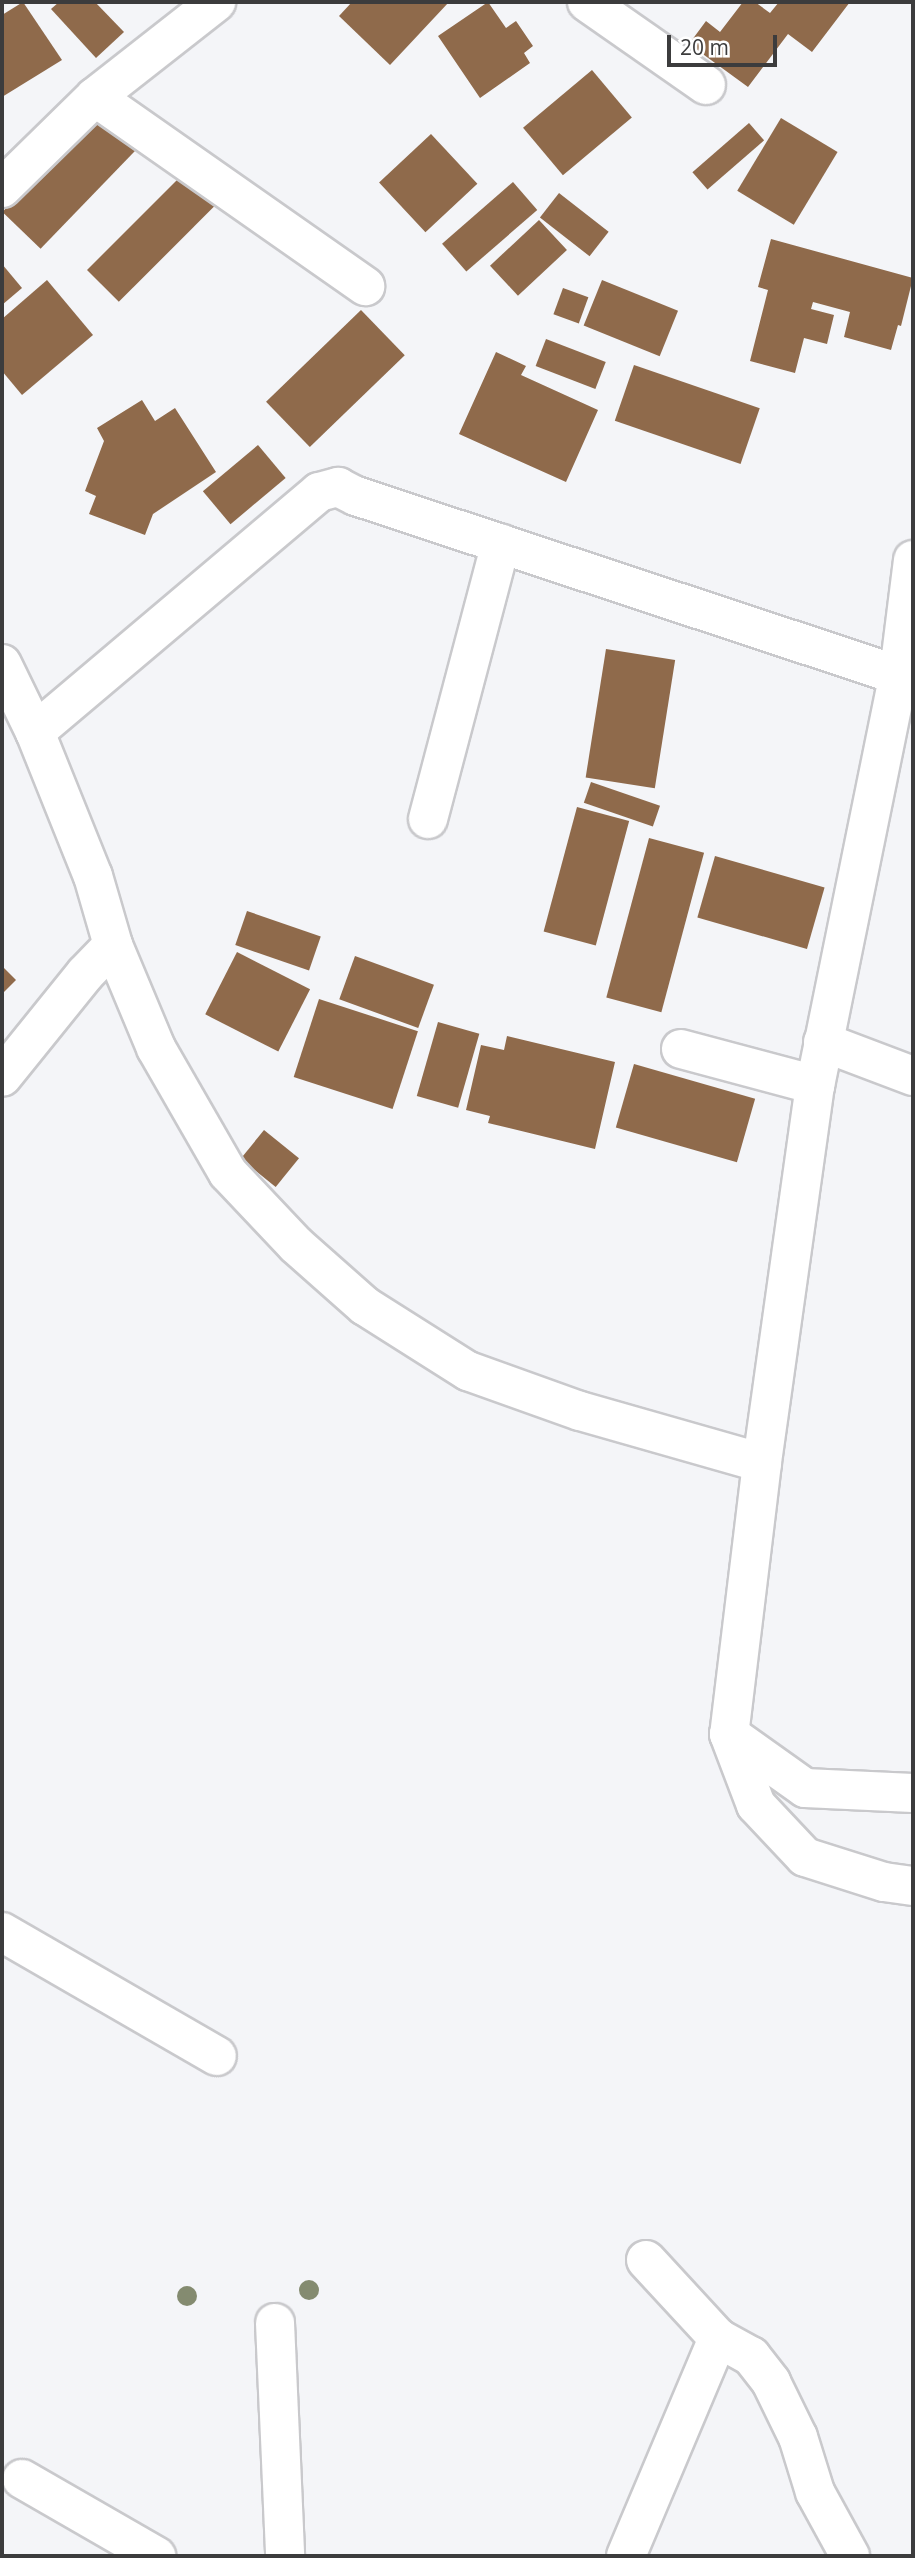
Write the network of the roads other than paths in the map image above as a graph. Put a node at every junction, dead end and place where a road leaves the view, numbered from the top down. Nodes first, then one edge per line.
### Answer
1 (216, 2) edge
2 (587, 2) edge
3 (706, 85) dead end
4 (94, 97) junction
5 (2, 188) edge
6 (365, 286) dead end
7 (501, 544) junction
8 (913, 560) edge
9 (2, 664) edge
10 (906, 677) edge
11 (35, 732) junction
12 (428, 819) dead end
13 (113, 945) junction
14 (823, 1042) junction
15 (681, 1049) dead end
16 (913, 1076) edge
17 (2, 1077) edge
18 (815, 1085) junction
19 (762, 1464) junction
20 (729, 1734) junction
21 (913, 1793) edge
22 (913, 1886) edge
23 (2, 1932) edge
24 (217, 2056) dead end
25 (646, 2260) dead end
26 (275, 2323) dead end
27 (718, 2338) junction
28 (22, 2479) dead end
29 (156, 2556) edge
30 (285, 2556) edge
31 (626, 2556) edge
32 (850, 2556) edge

1 - 4 street
2 - 3 street
4 - 5 street
4 - 6 street
7 - 10 street
7 - 11 street
7 - 12 street
8 - 10 street
9 - 11 street
10 - 14 street
11 - 13 street
13 - 17 street
13 - 19 street
14 - 16 street
14 - 18 street
15 - 18 street
18 - 19 street
19 - 20 street
20 - 21 street
20 - 22 street
23 - 24 street
25 - 27 street
26 - 30 street
27 - 31 street
27 - 32 street
28 - 29 street

